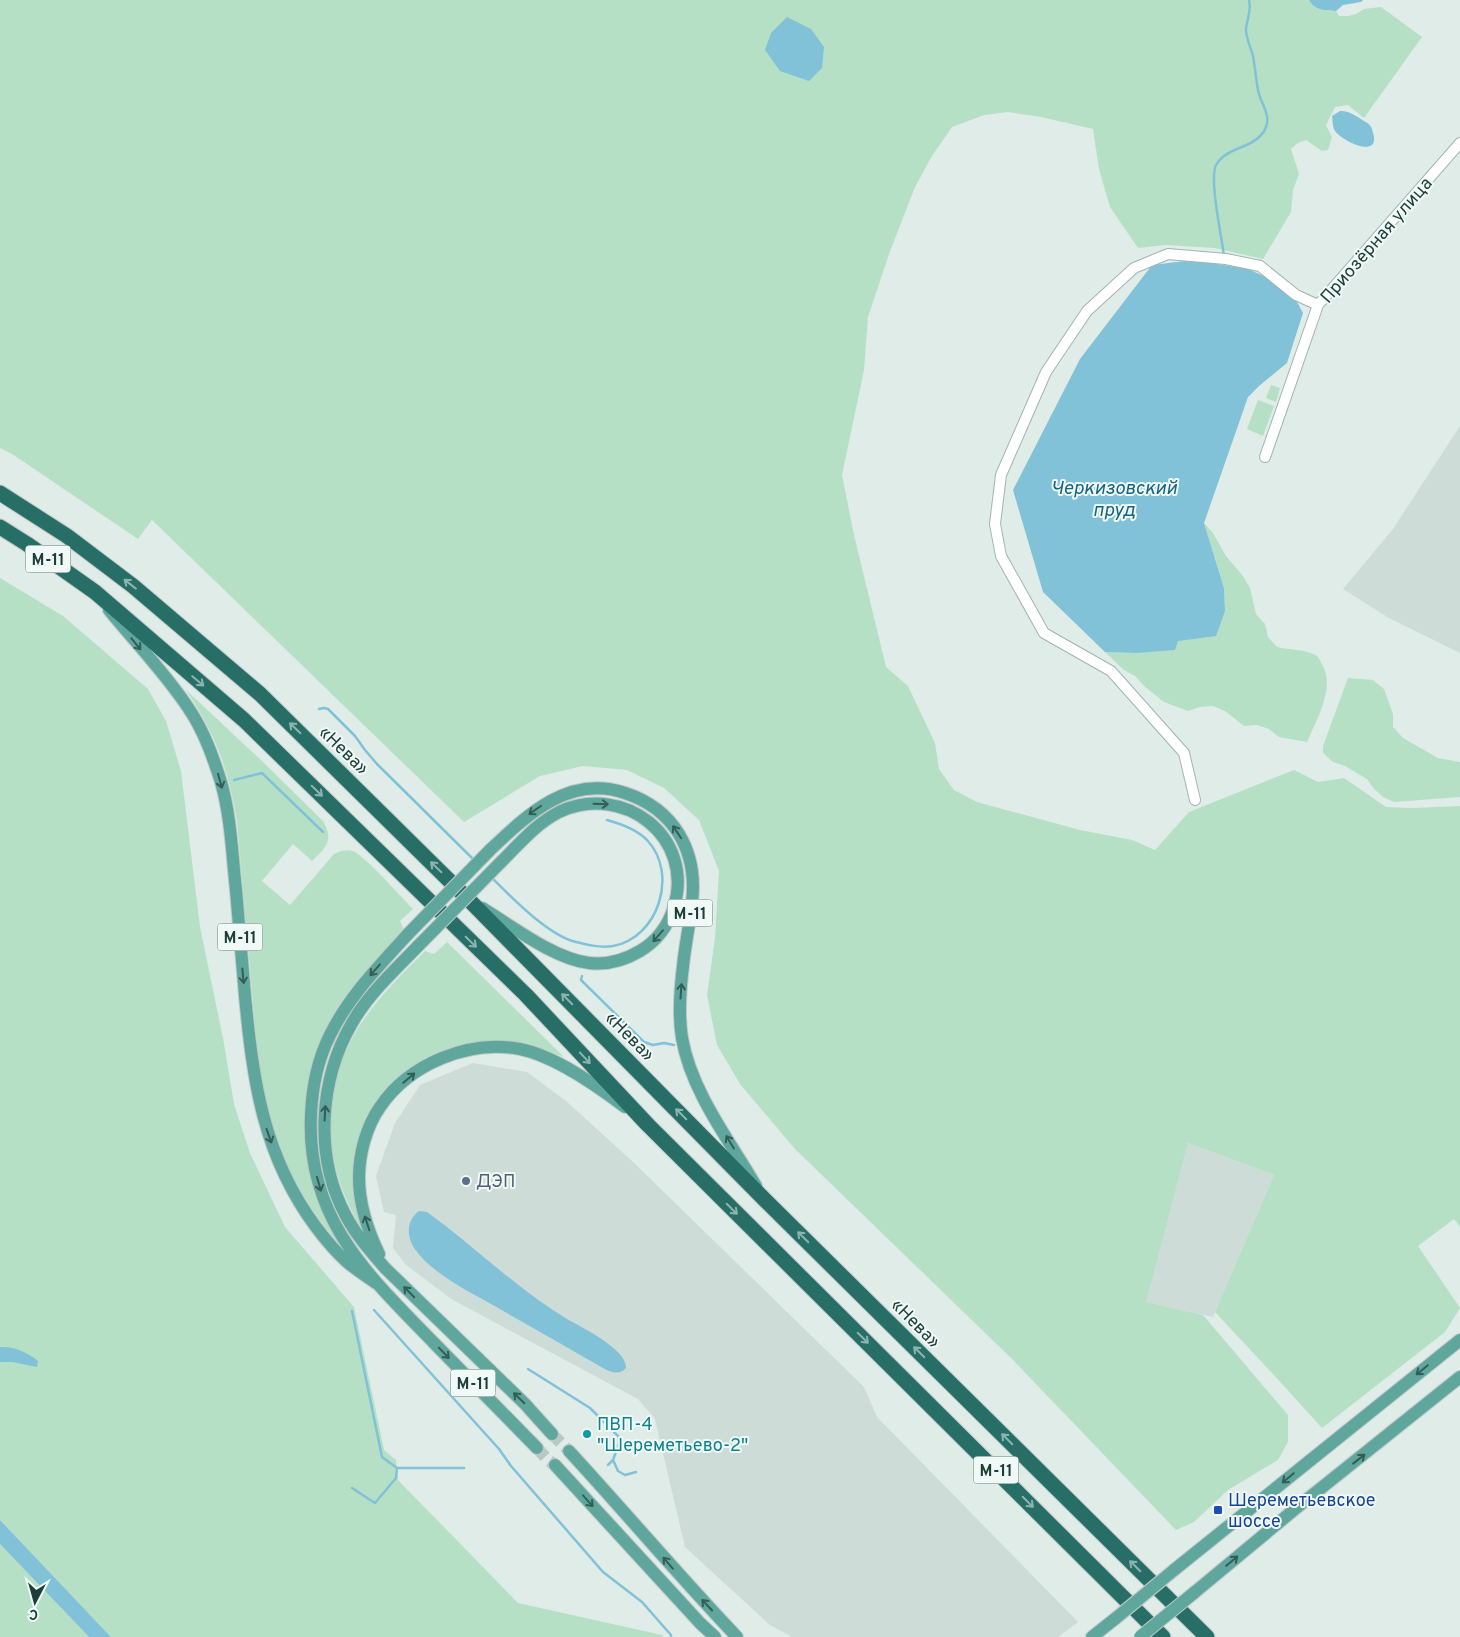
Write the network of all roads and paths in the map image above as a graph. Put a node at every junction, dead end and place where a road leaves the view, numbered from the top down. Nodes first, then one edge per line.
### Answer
1 (1460, 143) edge
2 (1318, 305) junction
3 (1265, 457) dead end
4 (0, 493) edge
5 (0, 527) edge
6 (94, 592) junction
7 (1195, 800) dead end
8 (470, 901) junction
9 (648, 1125) junction
10 (764, 1199) junction
11 (385, 1268) junction
12 (376, 1283) junction
13 (1460, 1340) edge
14 (1460, 1377) edge
15 (552, 1434) tunnel mouth
16 (537, 1448) tunnel mouth
17 (569, 1451) tunnel mouth
18 (555, 1465) tunnel mouth
19 (722, 1622) junction
20 (700, 1623) junction
21 (710, 1637) edge
22 (715, 1637) edge
23 (736, 1637) edge
24 (746, 1637) edge
25 (1092, 1637) edge
26 (1140, 1637) edge
27 (1163, 1637) edge
28 (1207, 1637) edge

1 - 2 street, Приозёрная улица
2 - 3 street, Приозёрная улица
2 - 7 street
8 -> 4 highway, «Нева» / М-11
5 - 6 highway, М-11
6 -> 9 highway, М-11
6 -> 12 main road, М-11
10 -> 8 highway, «Нева» / М-11
11 -> 8 main road, М-11, bridge
11 -> 9 main road, М-11
9 -> 27 highway, М-11
10 -> 12 main road, М-11, bridge
28 -> 10 highway, «Нева» / М-11
15 -> 11 main road, М-11
12 -> 16 main road, М-11
13 -> 25 main road, bridge
26 -> 14 main road, bridge
19 -> 17 main road
18 -> 20 main road
19 - 23 main road
19 - 24 main road
20 - 21 main road
20 - 22 main road

